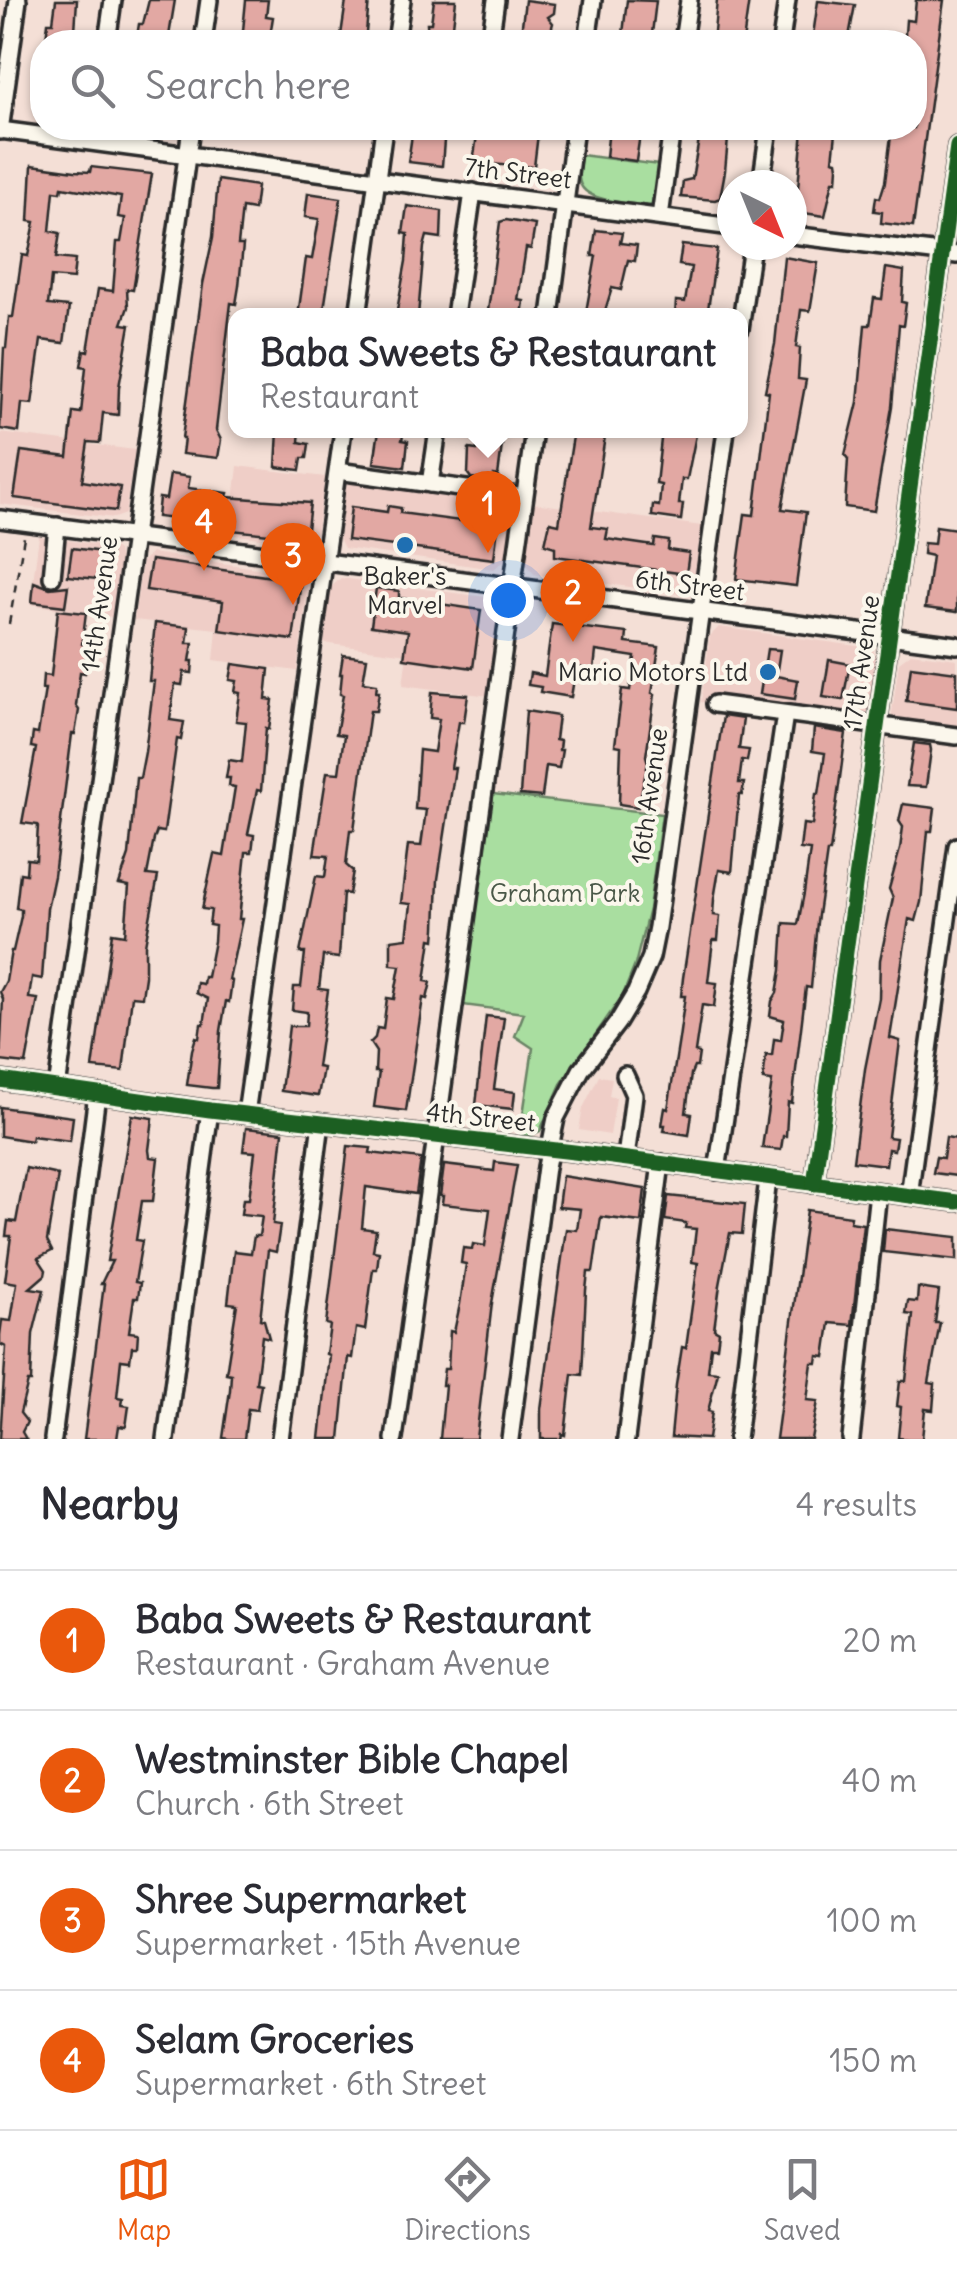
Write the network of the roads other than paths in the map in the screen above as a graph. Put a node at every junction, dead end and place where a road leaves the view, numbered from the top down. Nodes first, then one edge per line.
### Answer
1 (18, 0) edge
2 (114, 0) edge
3 (209, 0) edge
4 (402, 0) edge
5 (496, 0) edge
6 (593, 0) edge
7 (688, 0) edge
8 (787, 0) edge
9 (109, 30) edge
10 (205, 30) edge
11 (398, 30) edge
12 (492, 30) edge
13 (589, 30) edge
14 (684, 30) edge
15 (783, 30) edge
16 (0, 131) edge
17 (30, 132) edge
18 (116, 140) edge
19 (190, 140) edge
20 (382, 140) edge
21 (574, 140) edge
22 (670, 140) edge
23 (767, 140) edge
24 (957, 146) edge
25 (188, 156) junction
26 (763, 170) edge
27 (376, 180) junction
28 (474, 192) junction
29 (566, 204) junction
30 (660, 216) junction
31 (717, 224) edge
32 (807, 237) edge
33 (950, 254) edge
34 (750, 260) edge
35 (359, 308) edge
36 (456, 308) edge
37 (551, 308) edge
38 (743, 308) edge
39 (342, 438) edge
40 (437, 438) edge
41 (533, 438) edge
42 (725, 438) edge
43 (338, 471) junction
44 (430, 484) junction
45 (524, 497) junction
46 (0, 519) edge
47 (57, 526) junction
48 (134, 536) junction
49 (324, 560) junction
50 (52, 577) dead end
51 (513, 586) junction
52 (701, 611) junction
53 (890, 636) junction
54 (957, 645) edge
55 (715, 704) dead end
56 (785, 714) junction
57 (878, 726) junction
58 (957, 736) edge
59 (957, 846) edge
60 (625, 1075) dead end
61 (0, 1080) edge
62 (57, 1088) junction
63 (97, 1094) junction
64 (210, 1110) junction
65 (246, 1114) junction
66 (321, 1123) junction
67 (435, 1137) junction
68 (549, 1149) junction
69 (626, 1158) junction
70 (660, 1163) junction
71 (717, 1171) junction
72 (768, 1179) junction
73 (814, 1184) junction
74 (878, 1192) junction
75 (909, 1196) junction
76 (957, 1202) edge
77 (53, 1439) edge
78 (166, 1439) edge
79 (280, 1439) edge
80 (394, 1439) edge
81 (510, 1439) edge
82 (626, 1439) edge
83 (737, 1439) edge
84 (851, 1439) edge

1 - 16 street
2 - 9 street
3 - 10 street
4 - 11 street
5 - 12 street
6 - 13 street
7 - 14 street
8 - 15 street
16 - 17 street, 7th Street
18 - 25 street, 7th Street
19 - 25 street, 14th Avenue
20 - 27 street
21 - 29 street
22 - 30 street
23 - 26 street
24 - 33 street, 17th Avenue
25 - 27 street, 7th Street
25 - 48 street, 14th Avenue
27 - 28 street, 7th Street
27 - 35 street
28 - 29 street, 7th Street
28 - 36 street
29 - 30 street, 7th Street
29 - 37 street
30 - 31 street, 7th Street
32 - 33 street
33 - 53 street, 17th Avenue
34 - 38 street
39 - 43 street
40 - 44 street
41 - 45 street
42 - 52 street, 16th Avenue
43 - 44 street
43 - 49 street
44 - 45 street
45 - 51 street
46 - 47 street, 6th Street
47 - 48 street, 6th Street
47 - 50 street
48 - 49 street, 6th Street
48 - 62 street, 14th Avenue
49 - 51 street, 6th Street
49 - 65 street
51 - 52 street, 6th Street
51 - 67 street
52 - 53 street, 6th Street
52 - 68 street, 16th Avenue
53 - 54 street, 6th Street
53 - 57 street, 17th Avenue
55 - 56 street
56 - 57 street
56 - 71 street
57 - 58 street
57 - 73 street, 17th Avenue
59 - 75 street
60 - 69 street
61 - 62 street, 4th Street
62 - 63 street, 4th Street
63 - 64 street, 4th Street
63 - 77 street
64 - 65 street, 4th Street
64 - 78 street
65 - 66 street, 4th Street
66 - 67 street, 4th Street
66 - 79 street
67 - 68 street, 4th Street
67 - 80 street
68 - 69 street, 4th Street
68 - 81 street, 16th Avenue
69 - 70 street, 4th Street
70 - 71 street, 4th Street
70 - 82 street
71 - 72 street, 4th Street
72 - 73 street, 4th Street
72 - 83 street
73 - 74 street, 4th Street
74 - 75 street, 4th Street
74 - 84 street
75 - 76 street, 4th Street

